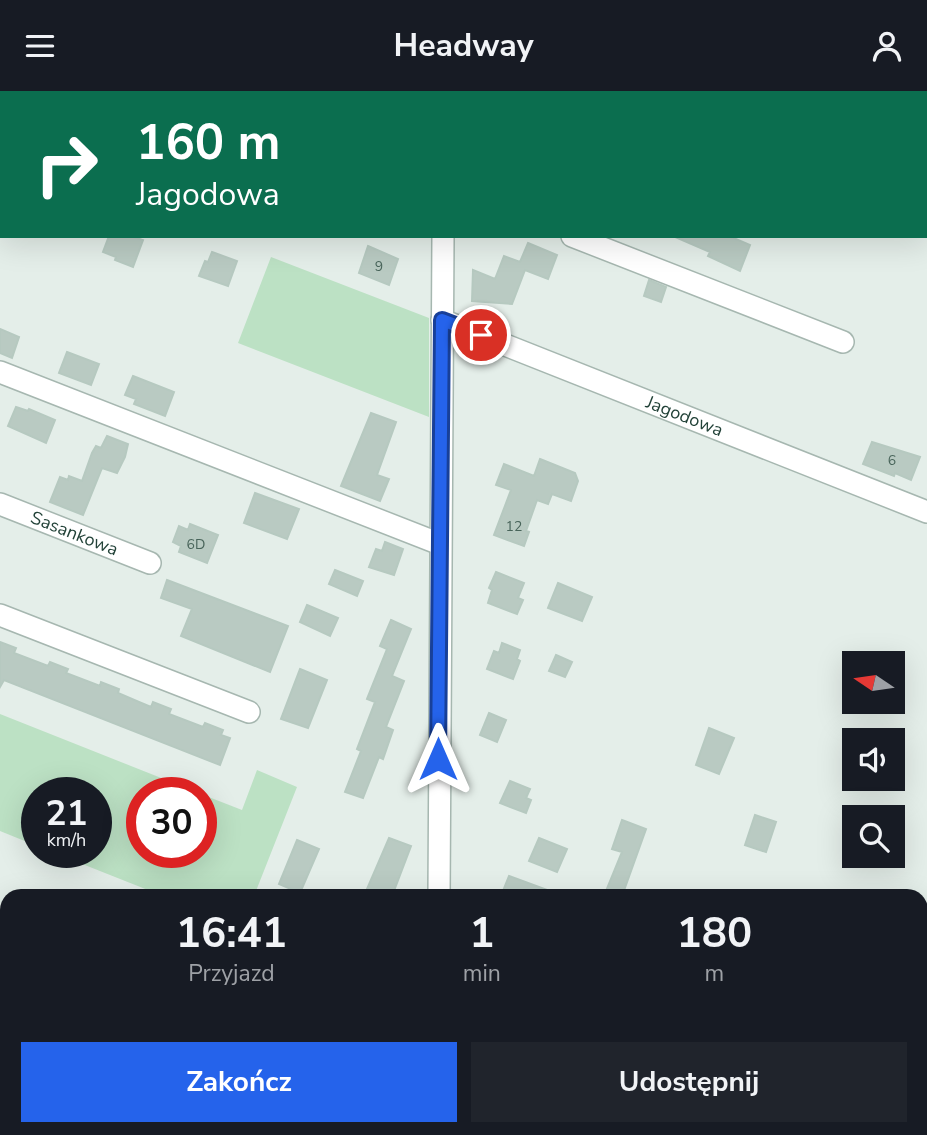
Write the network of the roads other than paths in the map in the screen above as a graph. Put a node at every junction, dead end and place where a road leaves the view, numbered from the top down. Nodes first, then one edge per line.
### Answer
1 (443, 238) edge
2 (577, 238) edge
3 (442, 320) junction
4 (843, 342) dead end
5 (0, 372) edge
6 (0, 504) edge
7 (927, 512) edge
8 (440, 544) junction
9 (150, 563) dead end
10 (0, 615) edge
11 (249, 712) dead end
12 (439, 889) edge

1 - 3 street
2 - 4 street
3 - 7 street, Jagodowa
3 - 8 street
5 - 8 street
6 - 9 street, Sasankowa
8 - 12 street
10 - 11 street

